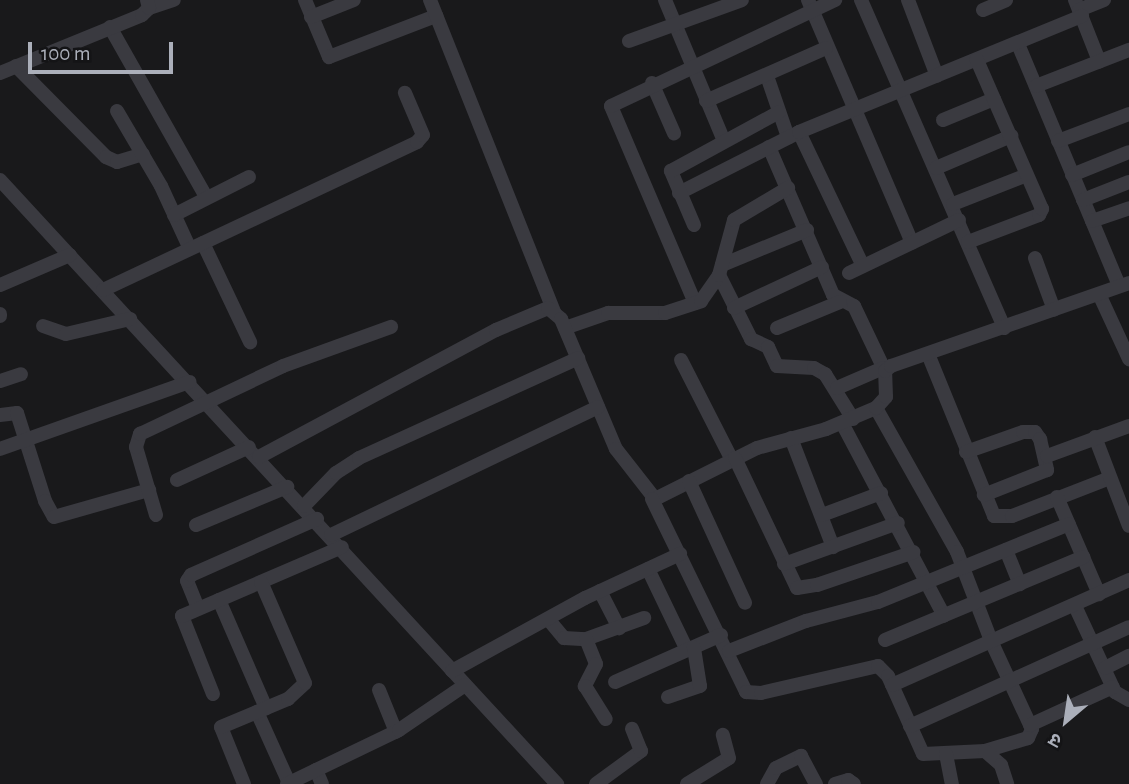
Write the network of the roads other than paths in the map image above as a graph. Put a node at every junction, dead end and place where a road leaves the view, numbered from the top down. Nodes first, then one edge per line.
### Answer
1 (174, 0) edge
2 (305, 0) edge
3 (354, 0) edge
4 (430, 0) edge
5 (665, 0) edge
6 (741, 0) edge
7 (835, 0) edge
8 (861, 0) edge
9 (908, 0) edge
10 (1006, 0) edge
11 (1104, 0) edge
12 (148, 4) edge
13 (810, 5) edge
14 (1079, 9) edge
15 (983, 10) dead end
16 (436, 16) junction
17 (312, 17) junction
18 (676, 26) junction
19 (110, 27) junction
20 (629, 41) dead end
21 (1018, 44) junction
22 (826, 48) junction
23 (1129, 50) edge
24 (977, 60) junction
25 (1099, 61) junction
26 (693, 64) junction
27 (16, 66) junction
28 (0, 73) edge
29 (766, 76) junction
30 (937, 76) junction
31 (652, 83) junction
32 (1035, 86) junction
33 (899, 91) junction
34 (405, 93) dead end
35 (994, 99) junction
36 (706, 101) junction
37 (117, 110) dead end
38 (852, 111) junction
39 (779, 112) junction
40 (1129, 114) edge
41 (943, 120) dead end
42 (674, 133) dead end
43 (794, 134) junction
44 (1011, 136) junction
45 (724, 141) junction
46 (1058, 141) junction
47 (769, 148) junction
48 (1129, 152) edge
49 (143, 154) junction
50 (936, 168) junction
51 (1027, 174) junction
52 (1072, 174) junction
53 (249, 177) dead end
54 (0, 180) edge
55 (1129, 182) edge
56 (788, 188) junction
57 (679, 193) junction
58 (206, 197) junction
59 (1083, 200) junction
60 (953, 204) junction
61 (1129, 208) edge
62 (174, 215) junction
63 (959, 220) junction
64 (1092, 221) junction
65 (694, 225) dead end
66 (807, 230) junction
67 (968, 242) junction
68 (912, 243) junction
69 (196, 246) junction
70 (70, 255) junction
71 (1035, 258) dead end
72 (822, 267) junction
73 (720, 270) junction
74 (0, 285) edge
75 (1124, 285) edge
76 (103, 290) junction
77 (1099, 294) junction
78 (840, 302) junction
79 (695, 303) junction
80 (734, 308) junction
81 (1054, 310) junction
82 (554, 311) junction
83 (130, 319) junction
84 (43, 326) dead end
85 (391, 327) dead end
86 (565, 328) junction
87 (777, 328) dead end
88 (1004, 328) junction
89 (250, 342) dead end
90 (928, 354) junction
91 (578, 358) junction
92 (681, 359) dead end
93 (1129, 359) edge
94 (884, 370) junction
95 (21, 374) dead end
96 (0, 382) edge
97 (189, 382) junction
98 (837, 388) junction
99 (208, 402) junction
100 (598, 407) junction
101 (876, 408) junction
102 (0, 415) edge
103 (848, 421) junction
104 (1129, 426) edge
105 (1095, 437) junction
106 (791, 438) junction
107 (26, 440) junction
108 (0, 449) edge
109 (254, 452) junction
110 (966, 452) junction
111 (1047, 456) junction
112 (734, 459) junction
113 (177, 480) dead end
114 (689, 481) junction
115 (1118, 485) edge
116 (287, 487) junction
117 (149, 490) junction
118 (881, 493) junction
119 (984, 495) junction
120 (1057, 497) junction
121 (652, 499) junction
122 (304, 506) junction
123 (156, 515) dead end
124 (821, 515) junction
125 (317, 519) junction
126 (898, 523) junction
127 (1069, 524) junction
128 (196, 525) dead end
129 (1129, 526) edge
130 (331, 535) junction
131 (342, 547) junction
132 (833, 547) junction
133 (1006, 550) junction
134 (914, 552) junction
135 (680, 554) junction
136 (1083, 557) junction
137 (784, 564) junction
138 (962, 568) junction
139 (648, 569) junction
140 (1129, 580) edge
141 (261, 582) junction
142 (929, 582) junction
143 (1020, 584) junction
144 (600, 591) junction
145 (1099, 594) junction
146 (219, 600) junction
147 (975, 602) junction
148 (745, 603) dead end
149 (1075, 606) junction
150 (198, 608) junction
151 (944, 615) junction
152 (644, 618) dead end
153 (548, 620) junction
154 (1129, 627) edge
155 (618, 628) junction
156 (721, 635) junction
157 (586, 639) junction
158 (885, 640) dead end
159 (992, 643) junction
160 (1093, 643) junction
161 (690, 648) junction
162 (729, 651) junction
163 (1129, 656) edge
164 (1105, 668) junction
165 (452, 671) junction
166 (1009, 681) junction
167 (615, 682) dead end
168 (465, 685) junction
169 (892, 685) junction
170 (1113, 687) junction
171 (379, 690) dead end
172 (213, 694) dead end
173 (668, 697) dead end
174 (1129, 700) edge
175 (262, 710) junction
176 (606, 719) dead end
177 (1030, 725) junction
178 (910, 726) junction
179 (632, 729) dead end
180 (396, 732) junction
181 (723, 735) dead end
182 (985, 751) junction
183 (947, 754) junction
184 (319, 777) edge
185 (710, 778) edge
186 (288, 783) edge
187 (244, 784) edge
188 (557, 784) edge
189 (596, 784) edge
190 (687, 784) edge
191 (767, 784) edge
192 (816, 784) edge
193 (835, 784) edge
194 (854, 784) edge
195 (952, 784) edge
196 (1007, 784) edge

1 - 12 street
2 - 17 street
3 - 17 street
4 - 16 street
5 - 18 street
6 - 18 street
7 - 13 street
8 - 33 street
9 - 30 street
10 - 15 street
11 - 14 street
12 - 19 street
13 - 22 street
13 - 26 street
14 - 21 street
14 - 25 street
16 - 17 street
16 - 82 street
18 - 20 street
18 - 26 street
19 - 27 street
19 - 58 street
21 - 24 street
21 - 32 street
22 - 29 street
22 - 38 street
23 - 25 street
24 - 30 street
24 - 35 street
25 - 32 street
26 - 31 street
26 - 36 street
27 - 28 street
27 - 49 street
29 - 36 street
29 - 39 street
30 - 33 street
31 - 42 street
31 - 79 street
32 - 46 street
33 - 38 street
33 - 50 street
34 - 69 street
35 - 41 street
35 - 44 street
36 - 45 street
37 - 49 street
38 - 43 street
38 - 68 street
39 - 43 street
39 - 45 street
40 - 46 street
43 - 47 street
43 - 68 street
44 - 50 street
44 - 51 street
45 - 57 street
46 - 52 street
47 - 56 street
47 - 57 street
48 - 52 street
49 - 62 street
50 - 60 street
51 - 60 street
51 - 67 street
52 - 59 street
53 - 58 street
54 - 70 street
55 - 59 street
56 - 66 street
56 - 73 street
57 - 65 street
58 - 62 street
59 - 64 street
60 - 63 street
61 - 64 street
62 - 69 street
63 - 67 street
63 - 68 street
64 - 75 street
66 - 72 street
66 - 73 street
67 - 88 street
69 - 76 street
69 - 89 street
70 - 74 street
70 - 76 street
71 - 81 street
72 - 78 street
72 - 80 street
73 - 79 street
73 - 80 street
75 - 77 street
76 - 83 street
77 - 81 street
77 - 93 street
78 - 87 street
78 - 94 street
79 - 86 street
80 - 98 street
81 - 88 street
82 - 86 street
82 - 109 street
83 - 84 street
83 - 97 street
85 - 99 street
86 - 91 street
88 - 90 street
90 - 94 street
90 - 110 street
91 - 100 street
91 - 122 street
92 - 112 street
94 - 98 street
94 - 101 street
95 - 96 street
97 - 99 street
97 - 107 street
98 - 103 street
99 - 109 street
99 - 117 street
100 - 121 street
100 - 130 street
101 - 103 street
101 - 138 street
102 - 107 street
103 - 106 street
103 - 118 street
104 - 105 street
105 - 111 street
105 - 115 street
106 - 112 street
106 - 124 street
107 - 108 street
107 - 117 street
109 - 113 street
109 - 116 street
110 - 111 street
110 - 119 street
111 - 119 street
112 - 114 street
112 - 137 street
114 - 121 street
114 - 148 street
115 - 120 street
115 - 129 street
116 - 122 street
116 - 128 street
117 - 123 street
118 - 124 street
118 - 126 street
119 - 120 street
120 - 127 street
121 - 135 street
122 - 125 street
124 - 132 street
125 - 130 street
125 - 150 street
126 - 132 street
126 - 134 street
127 - 133 street
127 - 136 street
130 - 131 street
131 - 141 street
131 - 165 street
132 - 137 street
133 - 138 street
133 - 143 street
134 - 137 street
134 - 142 street
135 - 139 street
135 - 156 street
136 - 143 street
136 - 145 street
138 - 142 street
138 - 147 street
139 - 144 street
139 - 161 street
140 - 145 street
141 - 146 street
141 - 175 street
142 - 151 street
142 - 162 street
143 - 147 street
144 - 153 street
144 - 155 street
145 - 149 street
146 - 150 street
146 - 175 street
147 - 151 street
147 - 159 street
149 - 159 street
149 - 160 street
150 - 172 street
151 - 158 street
152 - 155 street
153 - 157 street
153 - 165 street
154 - 160 street
155 - 157 street
156 - 161 street
156 - 162 street
157 - 176 street
159 - 166 street
159 - 169 street
160 - 164 street
160 - 166 street
161 - 167 street
161 - 173 street
162 - 169 street
163 - 164 street
164 - 170 street
165 - 168 street
166 - 177 street
166 - 178 street
168 - 180 street
168 - 188 street
169 - 178 street
170 - 174 street
170 - 177 street
171 - 180 street
175 - 186 street
175 - 187 street
177 - 182 street
178 - 183 street
179 - 189 street
180 - 184 street
181 - 185 street
182 - 183 street
182 - 196 street
183 - 195 street
184 - 186 street
185 - 190 street
191 - 192 street
193 - 194 street

